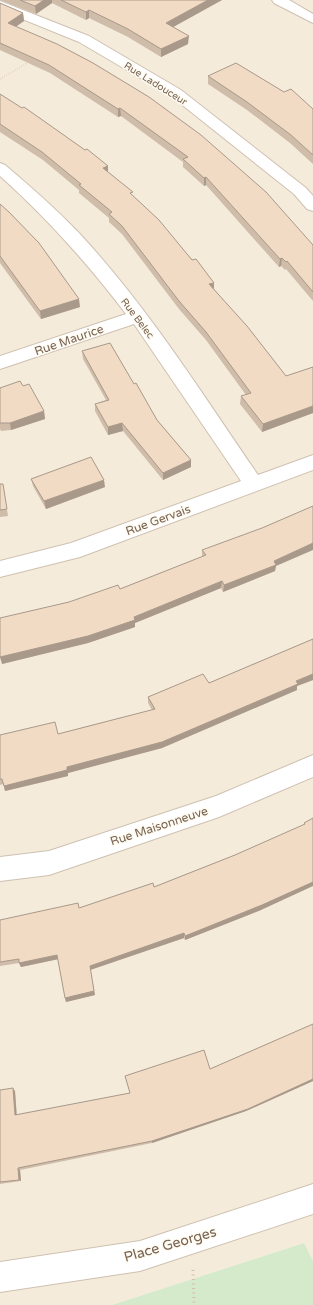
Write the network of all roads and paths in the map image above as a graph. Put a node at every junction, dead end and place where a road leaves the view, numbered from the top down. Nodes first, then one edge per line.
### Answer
1 (279, 0) edge
2 (0, 5) edge
3 (313, 19) edge
4 (32, 60) edge
5 (0, 80) edge
6 (0, 168) edge
7 (313, 206) edge
8 (138, 316) junction
9 (0, 364) edge
10 (313, 462) edge
11 (254, 485) junction
12 (0, 568) edge
13 (313, 766) edge
14 (0, 868) edge
15 (313, 1199) edge
16 (192, 1239) junction
17 (0, 1277) edge
18 (194, 1305) edge

1 - 3 street
2 - 7 street, Rue Ladouceur
4 - 5 path
6 - 8 street, Rue Belec
8 - 9 street, Rue Maurice
8 - 11 street, Rue Belec
10 - 11 street, Rue Gervais
11 - 12 street, Rue Gervais
13 - 14 street, Rue Maisonneuve
15 - 16 street, Place Georges
16 - 17 street, Place Georges
16 - 18 path

